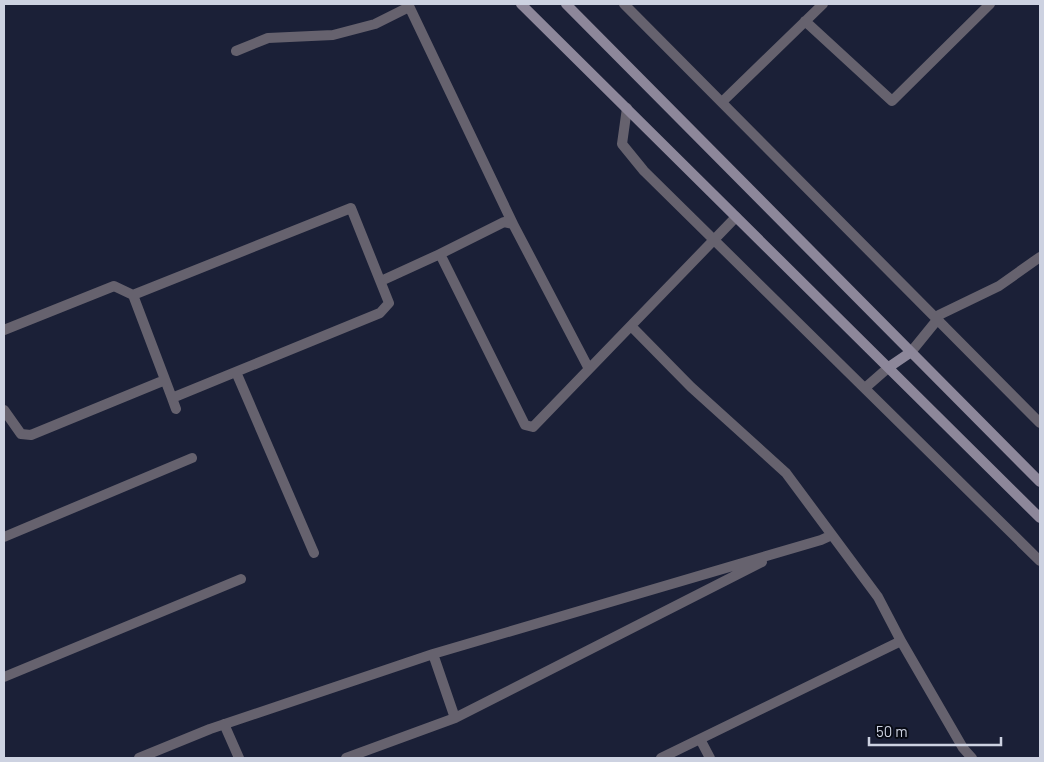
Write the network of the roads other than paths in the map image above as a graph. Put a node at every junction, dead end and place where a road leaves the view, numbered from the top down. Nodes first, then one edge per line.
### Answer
1 (522, 4) edge
2 (566, 4) edge
3 (624, 4) edge
4 (822, 4) edge
5 (990, 4) edge
6 (409, 5) edge
7 (806, 21) junction
8 (236, 51) dead end
9 (722, 102) junction
10 (627, 108) junction
11 (736, 217) junction
12 (514, 224) junction
13 (714, 240) junction
14 (440, 254) junction
15 (1040, 257) edge
16 (381, 281) junction
17 (133, 295) junction
18 (937, 320) junction
19 (631, 326) junction
20 (4, 330) edge
21 (911, 352) junction
22 (888, 367) junction
23 (590, 369) junction
24 (236, 372) junction
25 (165, 380) junction
26 (865, 388) junction
27 (172, 398) junction
28 (176, 409) dead end
29 (4, 410) edge
30 (1040, 424) edge
31 (192, 458) dead end
32 (1040, 482) edge
33 (1040, 518) edge
34 (832, 535) junction
35 (4, 537) edge
36 (785, 550) junction
37 (314, 553) dead end
38 (1040, 561) edge
39 (241, 579) dead end
40 (901, 641) junction
41 (433, 654) junction
42 (4, 677) edge
43 (455, 718) junction
44 (224, 724) junction
45 (700, 739) junction
46 (139, 758) edge
47 (239, 758) edge
48 (346, 758) edge
49 (661, 758) edge
50 (710, 758) edge
51 (972, 758) edge

1 - 10 street
2 - 21 street
3 - 9 street
4 - 7 street
5 - 7 street
6 - 8 street
6 - 12 street
7 - 9 street
9 - 18 street
10 - 11 street
10 - 13 street
11 - 13 street
11 - 22 street
12 - 14 street
12 - 23 street
13 - 19 street
13 - 26 street
14 - 16 street
14 - 23 street
15 - 18 street
16 - 17 street
16 - 24 street
17 - 20 street
17 - 25 street
18 - 21 street
18 - 30 street
19 - 23 street
19 - 34 street
21 - 22 street
21 - 32 street
22 - 26 street
22 - 33 street
24 - 27 street
24 - 37 street
25 - 27 street
25 - 29 street
26 - 38 street
27 - 28 street
31 - 35 street
34 - 36 street
34 - 40 street
36 - 41 street
36 - 43 street
39 - 42 street
40 - 45 street
40 - 51 street
41 - 43 street
41 - 44 street
43 - 48 street
44 - 46 street
44 - 47 street
45 - 49 street
45 - 50 street

